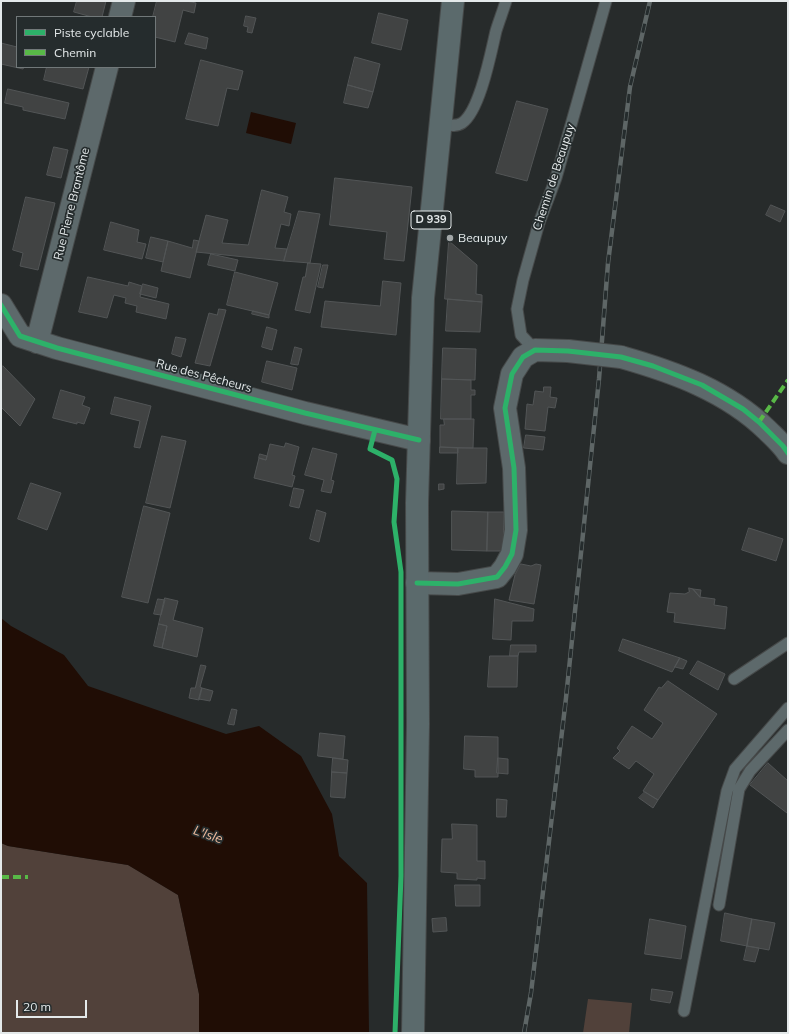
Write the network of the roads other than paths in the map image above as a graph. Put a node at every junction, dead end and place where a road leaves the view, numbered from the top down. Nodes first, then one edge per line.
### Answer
1 (124, 1) edge
2 (453, 1) edge
3 (506, 1) edge
4 (606, 1) edge
5 (120, 16) edge
6 (107, 68) edge
7 (441, 124) junction
8 (1, 305) edge
9 (37, 342) junction
10 (535, 350) junction
11 (419, 440) junction
12 (788, 453) edge
13 (417, 583) junction
14 (788, 643) edge
15 (734, 679) dead end
16 (788, 708) edge
17 (788, 730) edge
18 (719, 905) dead end
19 (684, 1010) dead end
20 (413, 1033) edge

1 - 5 street
2 - 7 main road, D 939
3 - 7 lane
4 - 10 lane, Chemin de Beaupuy
6 - 9 street, Rue Pierre Brantôme
7 - 11 main road, D 939
8 - 9 street, Rue des Pêcheurs
9 - 11 street, Rue des Pêcheurs
10 - 12 street, bridge
10 - 13 street
11 - 13 main road, D 939
13 - 20 main road, D 939
14 - 15 lane
16 - 19 lane
17 - 18 lane

